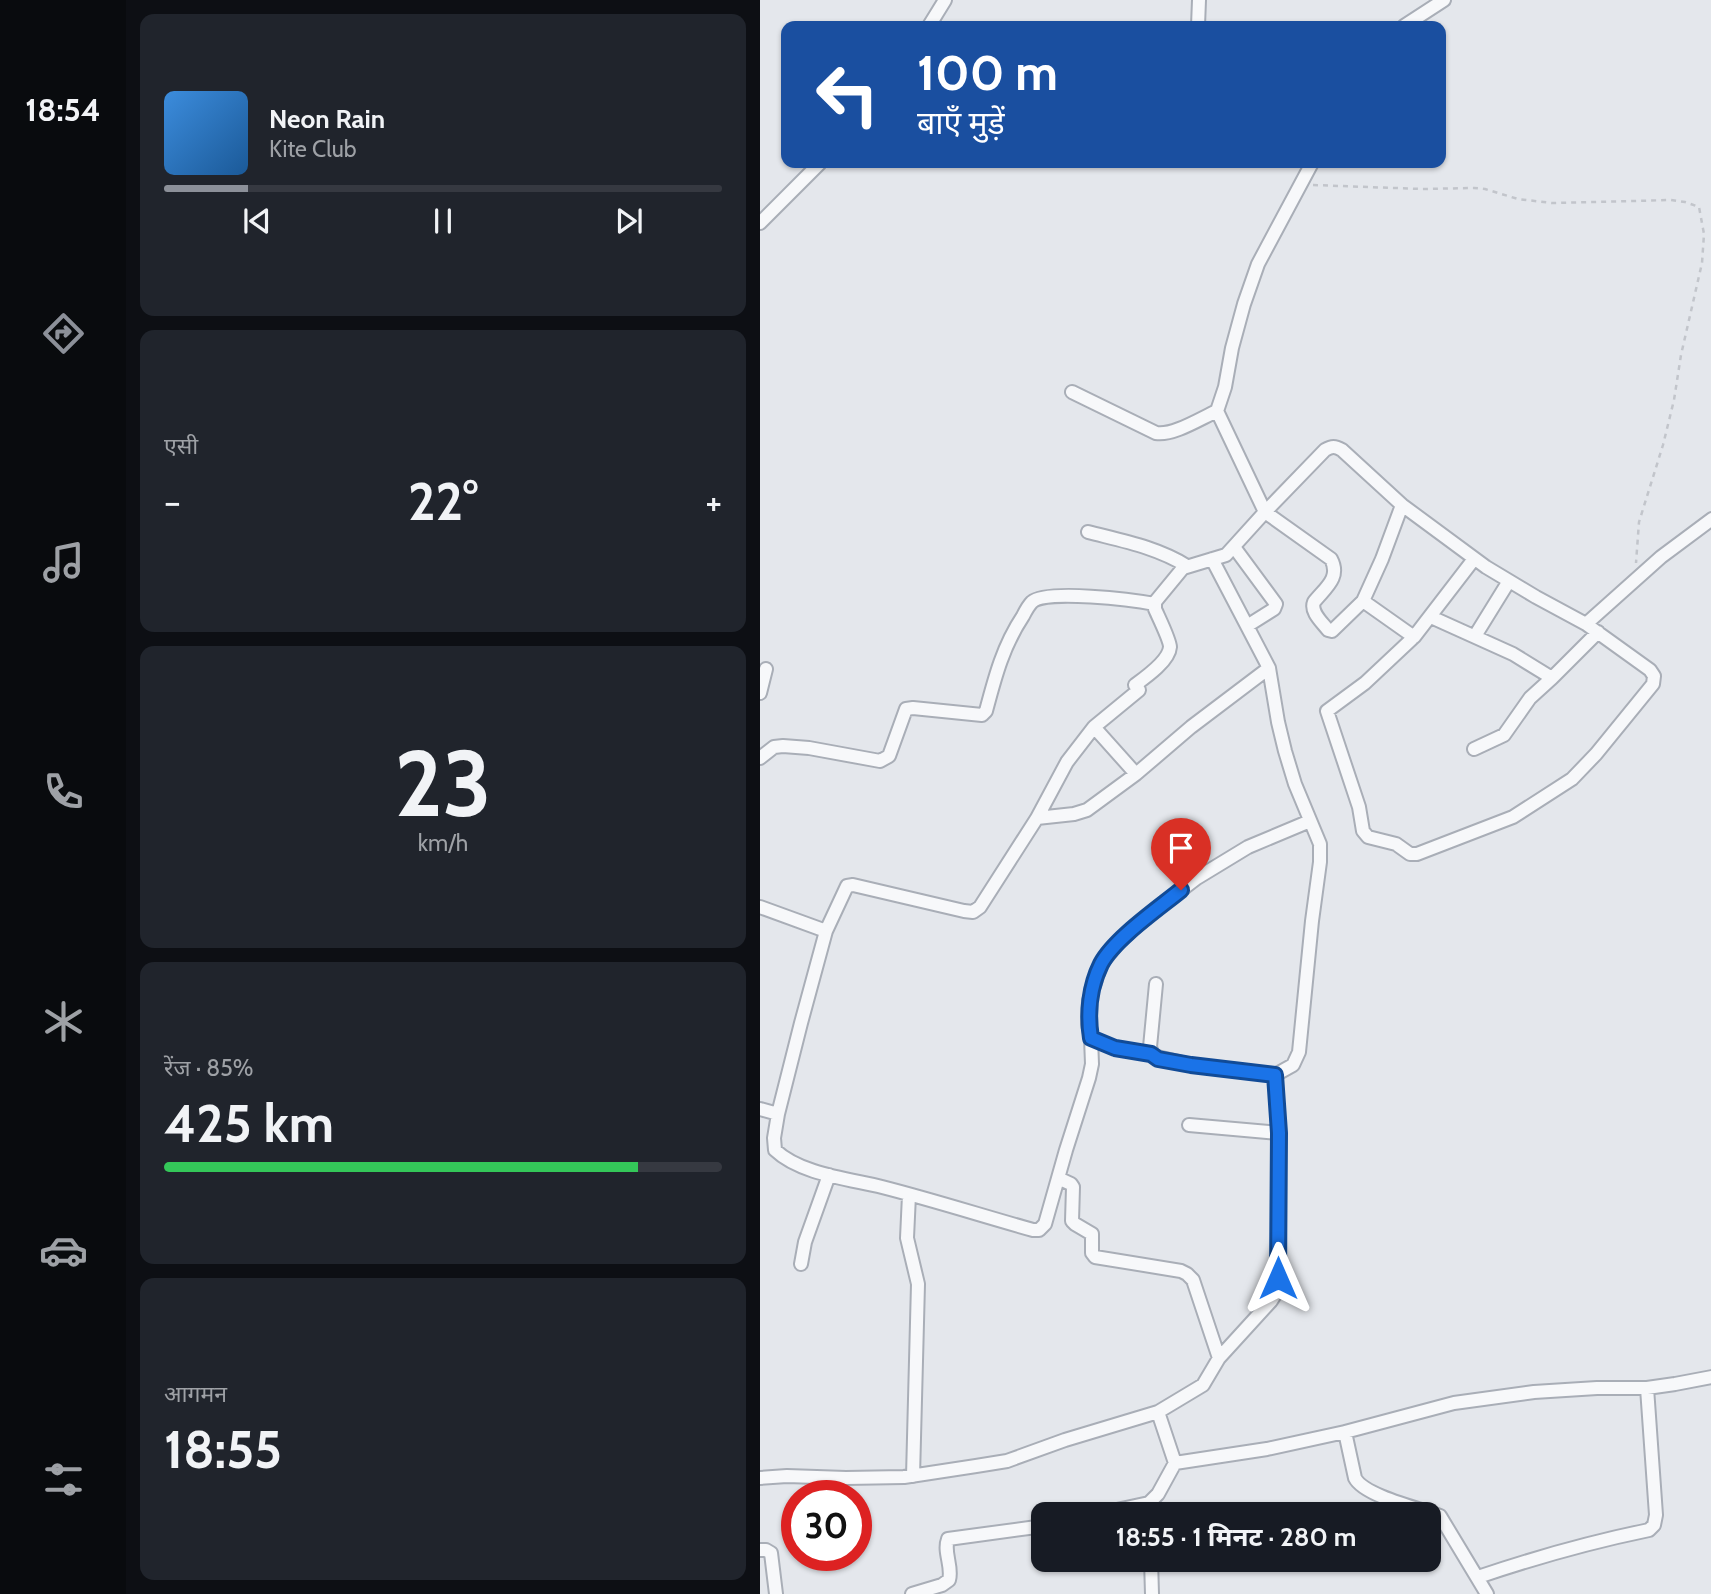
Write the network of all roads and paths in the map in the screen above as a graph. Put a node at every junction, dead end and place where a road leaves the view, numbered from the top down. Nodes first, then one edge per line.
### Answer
1 (945, 0) edge
2 (1199, 0) edge
3 (1444, 0) edge
4 (932, 21) edge
5 (1198, 21) edge
6 (1411, 21) edge
7 (815, 168) edge
8 (1310, 168) edge
9 (1301, 185) junction
10 (760, 223) edge
11 (1072, 392) dead end
12 (1217, 411) junction
13 (1402, 505) junction
14 (1265, 512) junction
15 (1711, 519) edge
16 (1088, 532) dead end
17 (1234, 547) junction
18 (1212, 559) junction
19 (1474, 559) junction
20 (1187, 566) junction
21 (1634, 580) junction
22 (1509, 581) junction
23 (1363, 601) junction
24 (1155, 604) junction
25 (1431, 617) junction
26 (1586, 624) junction
27 (1247, 626) junction
28 (1598, 632) junction
29 (1475, 636) junction
30 (1414, 637) junction
31 (1269, 668) junction
32 (766, 669) dead end
33 (1552, 678) junction
34 (760, 693) edge
35 (1094, 727) junction
36 (1474, 749) dead end
37 (760, 758) edge
38 (1136, 774) junction
39 (1036, 818) junction
40 (1311, 821) junction
41 (760, 907) edge
42 (826, 931) junction
43 (1156, 984) dead end
44 (1091, 1038) junction
45 (1151, 1054) junction
46 (1275, 1075) junction
47 (760, 1109) edge
48 (778, 1114) junction
49 (1189, 1125) dead end
50 (1279, 1133) junction
51 (829, 1175) junction
52 (1058, 1178) junction
53 (909, 1195) junction
54 (801, 1264) dead end
55 (1219, 1358) junction
56 (1711, 1377) edge
57 (1647, 1388) junction
58 (1158, 1412) junction
59 (1345, 1432) junction
60 (1175, 1463) junction
61 (913, 1476) junction
62 (760, 1478) edge
63 (1152, 1502) edge
64 (1031, 1528) edge
65 (760, 1550) edge
66 (1151, 1572) edge
67 (1478, 1577) junction
68 (776, 1594) edge
69 (912, 1594) edge
70 (1152, 1594) edge
71 (1487, 1594) edge

1 - 4 street
2 - 5 street
3 - 6 street
7 - 10 street
8 - 9 street
9 - 12 street
9 - 21 path
11 - 12 street
12 - 14 street
13 - 14 street
13 - 19 street
13 - 23 street
14 - 17 street
14 - 23 street
15 - 21 street
16 - 20 street
17 - 18 street
17 - 27 street
18 - 20 street
18 - 27 street
19 - 22 street
19 - 25 street
20 - 24 street
21 - 26 street
22 - 26 street
22 - 29 street
23 - 30 street
24 - 35 street
24 - 37 street
25 - 29 street
25 - 30 street
26 - 28 street
27 - 31 street
28 - 30 street
28 - 33 street
29 - 33 street
31 - 38 street
31 - 40 street
32 - 34 street
33 - 36 street
35 - 38 street
35 - 39 street
38 - 39 street
39 - 42 street
40 - 44 street
40 - 46 street
41 - 42 street
42 - 48 street
43 - 45 street
44 - 45 street
44 - 52 street
45 - 46 street
46 - 50 street
47 - 48 street
48 - 51 street
49 - 50 street
50 - 55 street
51 - 53 street
51 - 54 street
52 - 53 street
52 - 55 street
53 - 61 street
55 - 58 street
56 - 57 street
57 - 59 street
57 - 67 street
58 - 60 street
58 - 61 street
59 - 60 street
59 - 67 street
60 - 63 street
61 - 62 street
64 - 69 street
65 - 68 street
66 - 70 street
67 - 71 street

